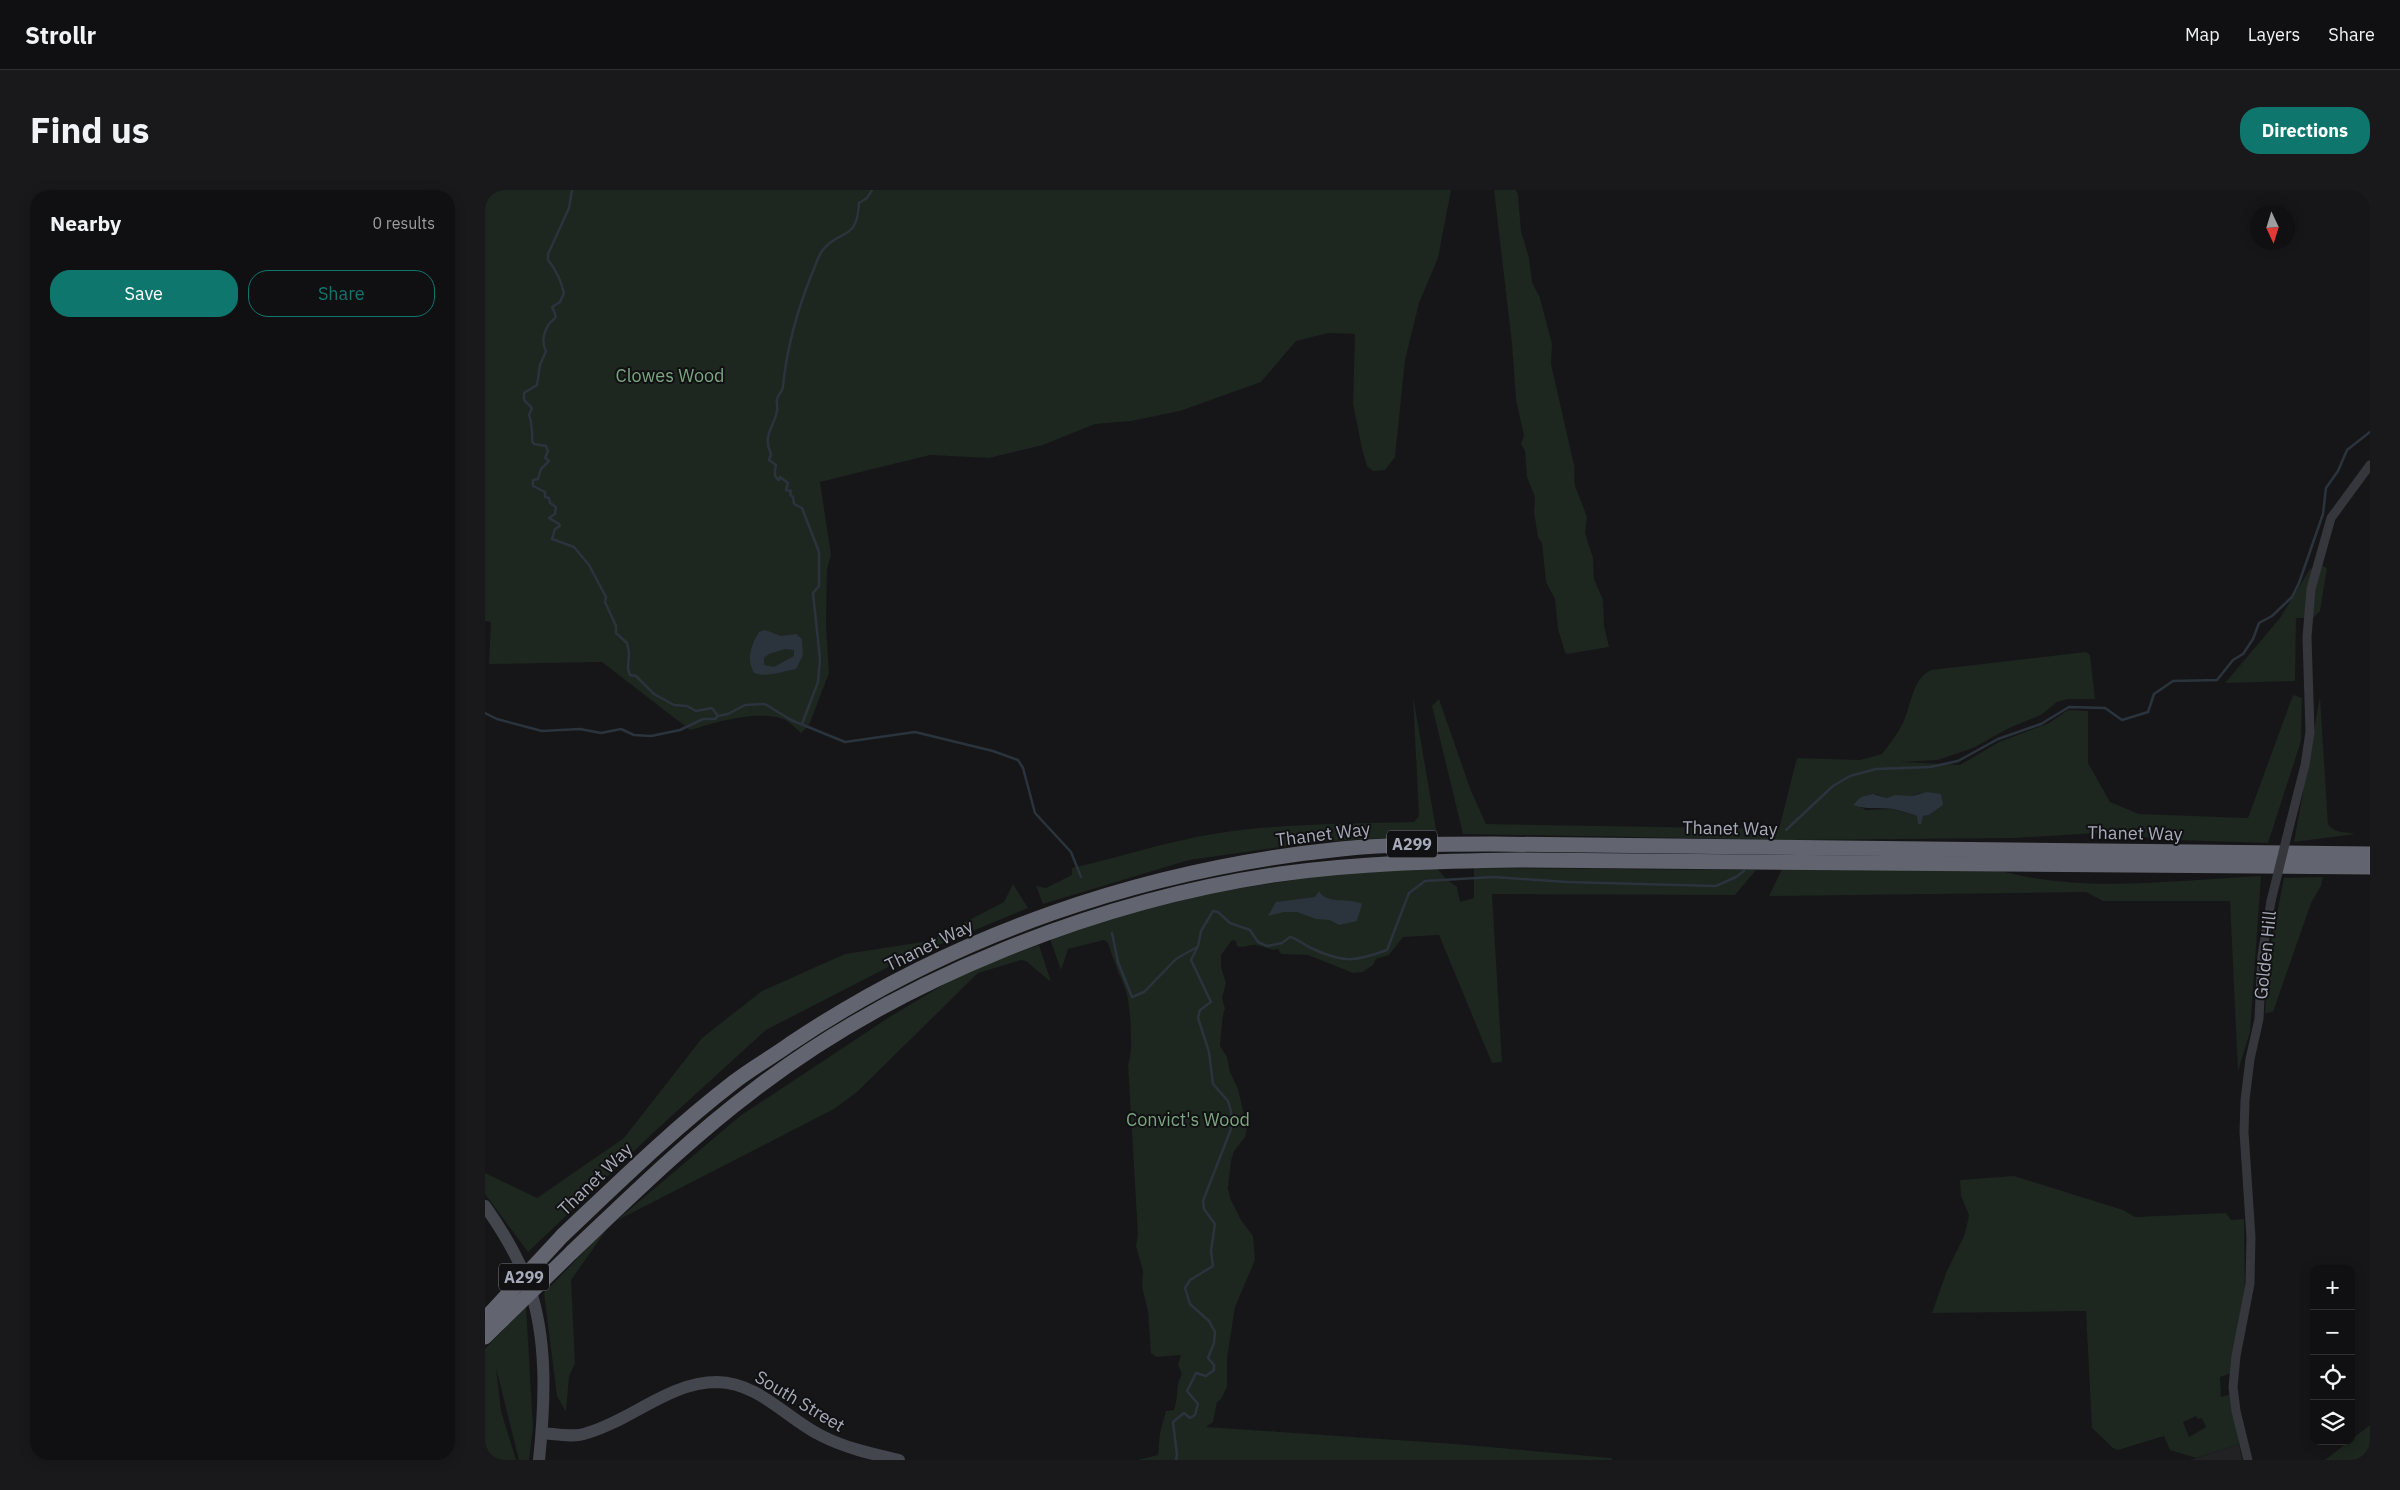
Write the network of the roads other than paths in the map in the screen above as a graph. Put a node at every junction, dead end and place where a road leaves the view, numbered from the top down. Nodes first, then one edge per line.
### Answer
1 (2370, 465) edge
2 (2370, 854) edge
3 (2370, 867) edge
4 (485, 1206) edge
5 (488, 1328) edge
6 (542, 1433) junction
7 (539, 1460) edge
8 (899, 1460) edge
9 (2247, 1460) edge

1 - 9 street, Golden Hill, bridge
2 - 5 highway, Thanet Way / A299, bridge
3 - 5 highway, Thanet Way / A299, bridge
4 - 6 street
6 - 7 street
6 - 8 street, South Street

